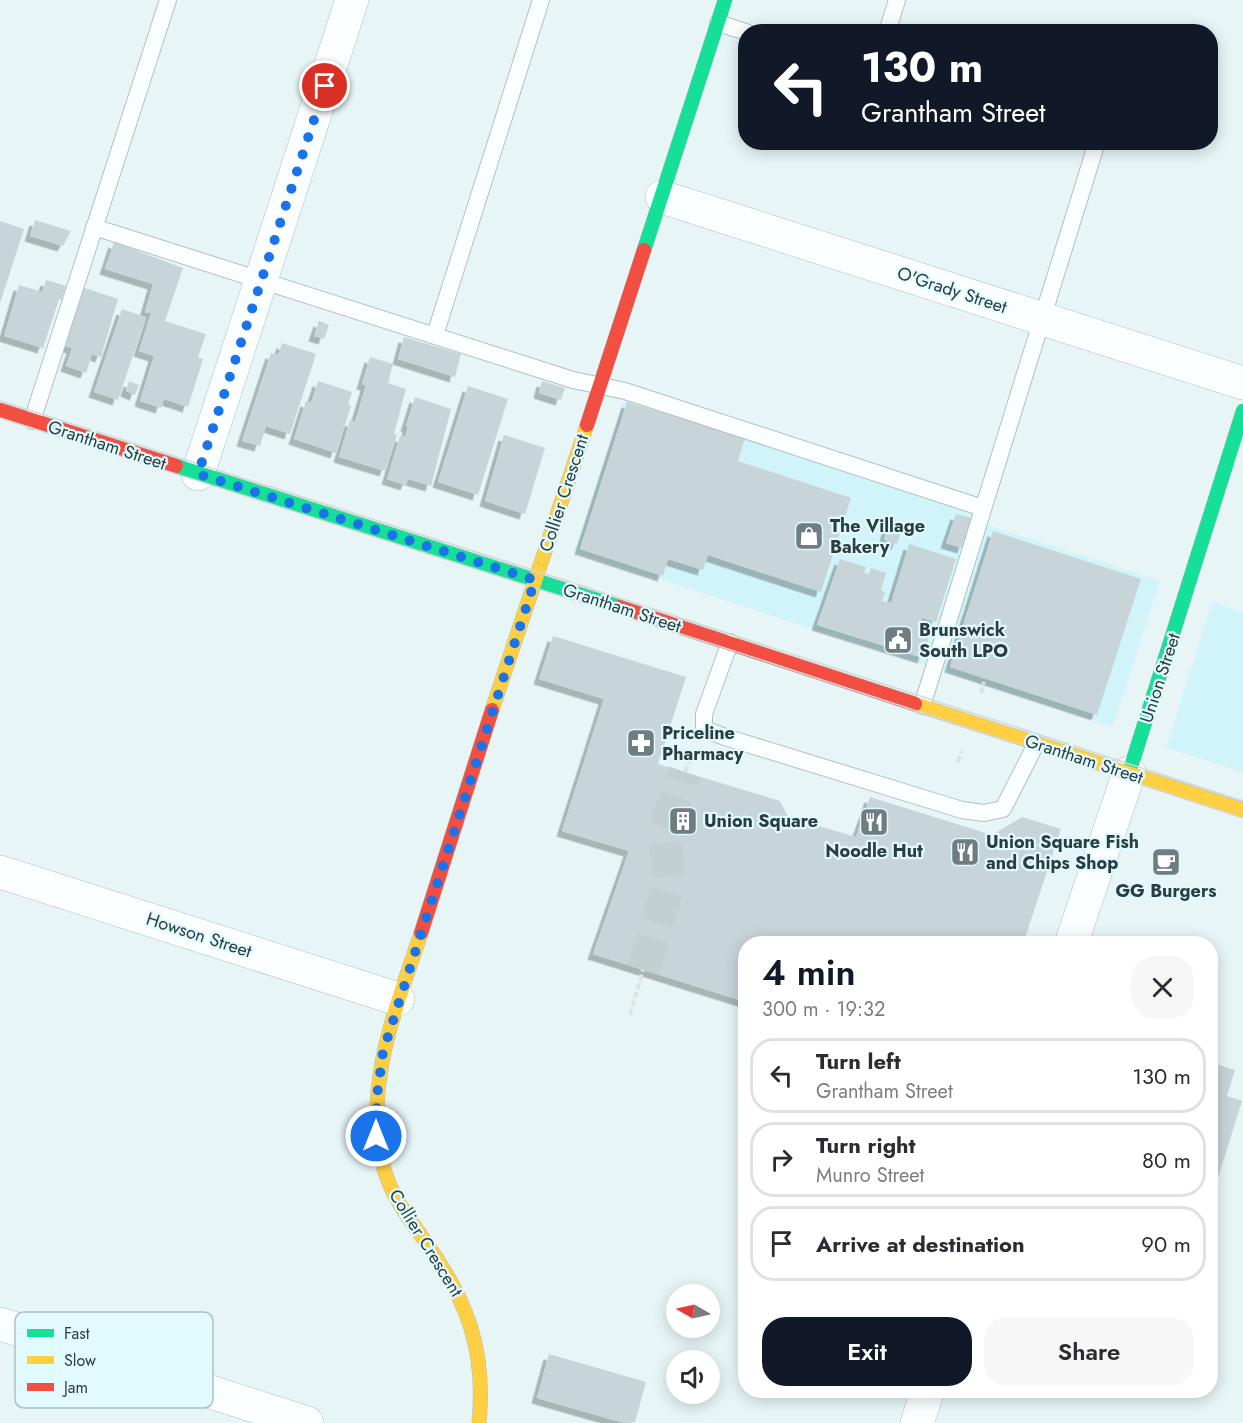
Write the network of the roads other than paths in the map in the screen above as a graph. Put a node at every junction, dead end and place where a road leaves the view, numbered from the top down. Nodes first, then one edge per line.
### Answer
1 (168, 0) edge
2 (352, 0) edge
3 (541, 0) edge
4 (725, 0) edge
5 (897, 0) edge
6 (718, 23) junction
7 (890, 24) edge
8 (738, 29) edge
9 (1095, 150) edge
10 (662, 197) junction
11 (94, 227) junction
12 (262, 280) junction
13 (1042, 319) junction
14 (435, 335) junction
15 (1243, 383) edge
16 (600, 387) junction
17 (0, 410) edge
18 (1243, 411) edge
19 (32, 421) junction
20 (198, 474) junction
21 (983, 508) junction
22 (535, 580) junction
23 (730, 642) junction
24 (922, 706) junction
25 (1036, 744) junction
26 (1129, 773) junction
27 (1243, 810) edge
28 (0, 872) edge
29 (1074, 936) edge
30 (398, 999) junction
31 (0, 1324) edge
32 (15, 1329) edge
33 (213, 1393) edge
34 (925, 1398) edge
35 (307, 1423) edge
36 (479, 1423) edge
37 (917, 1423) edge

1 - 11 lane
2 - 12 street
3 - 14 lane
4 - 6 street, Collier Crescent
5 - 7 lane
6 - 8 lane
6 - 10 street, Collier Crescent
9 - 13 lane
10 - 13 street, O'Grady Street
10 - 16 street, Collier Crescent
11 - 12 lane
11 - 19 lane
12 - 14 lane
12 - 20 street
13 - 15 street, O'Grady Street
13 - 21 lane
14 - 16 lane
16 - 21 lane
16 - 22 street, Collier Crescent
17 - 19 street, Grantham Street
18 - 26 street, Union Street
19 - 20 street, Grantham Street
20 - 22 street, Grantham Street
21 - 24 lane
22 - 23 street, Grantham Street
22 - 30 street, Collier Crescent
23 - 24 street, Grantham Street
23 - 25 lane
24 - 25 street, Grantham Street
25 - 26 street, Grantham Street
26 - 27 street, Grantham Street
26 - 29 street, Union Street
28 - 30 street, Howson Street
30 - 36 street, Collier Crescent
31 - 32 street
33 - 35 street
34 - 37 street

